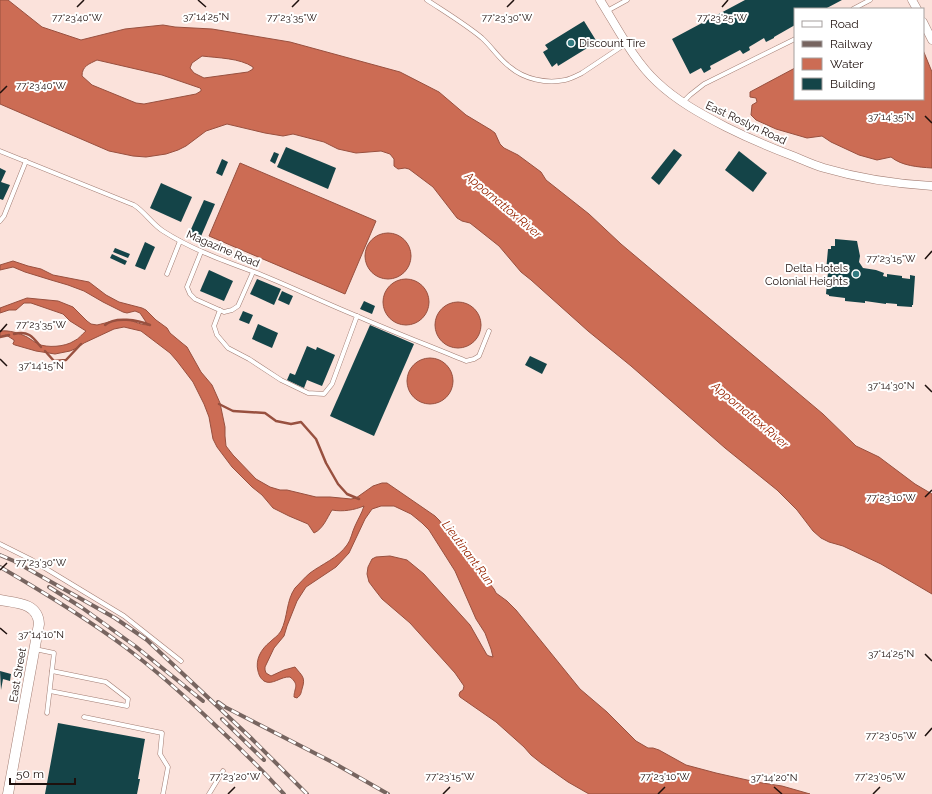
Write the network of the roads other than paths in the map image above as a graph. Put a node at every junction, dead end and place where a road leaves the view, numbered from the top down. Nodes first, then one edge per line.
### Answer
1 (427, 0) edge
2 (600, 0) edge
3 (627, 0) edge
4 (870, 0) edge
5 (855, 8) edge
6 (607, 11) junction
7 (924, 24) edge
8 (794, 39) edge
9 (932, 40) edge
10 (627, 43) junction
11 (682, 103) junction
12 (0, 151) edge
13 (26, 161) junction
14 (932, 186) edge
15 (0, 221) edge
16 (180, 241) junction
17 (201, 252) junction
18 (253, 272) junction
19 (167, 274) dead end
20 (220, 310) junction
21 (357, 316) junction
22 (489, 331) dead end
23 (0, 544) edge
24 (0, 600) edge
25 (35, 648) junction
26 (181, 661) dead end
27 (52, 671) junction
28 (50, 691) junction
29 (47, 714) dead end
30 (84, 717) dead end
31 (223, 771) dead end
32 (0, 792) edge
33 (8, 794) edge
34 (163, 794) edge
35 (209, 794) edge

1 - 10 lane
2 - 6 street, East Roslyn Road
3 - 6 lane
4 - 5 lane
6 - 10 street, East Roslyn Road
7 - 9 street
8 - 11 lane
10 - 11 street, East Roslyn Road
11 - 14 street, East Roslyn Road
12 - 13 lane, Magazine Road
13 - 15 lane
13 - 16 lane, Magazine Road
16 - 17 lane, Magazine Road
16 - 19 lane
17 - 18 lane, Magazine Road
17 - 20 lane
18 - 20 lane
18 - 21 lane, Magazine Road
20 - 21 lane
21 - 22 lane, Magazine Road
23 - 26 lane
24 - 25 street, East Street
25 - 27 lane
25 - 33 street, East Street
27 - 28 lane
27 - 28 lane
28 - 29 lane
30 - 34 lane
31 - 35 lane
32 - 33 street

